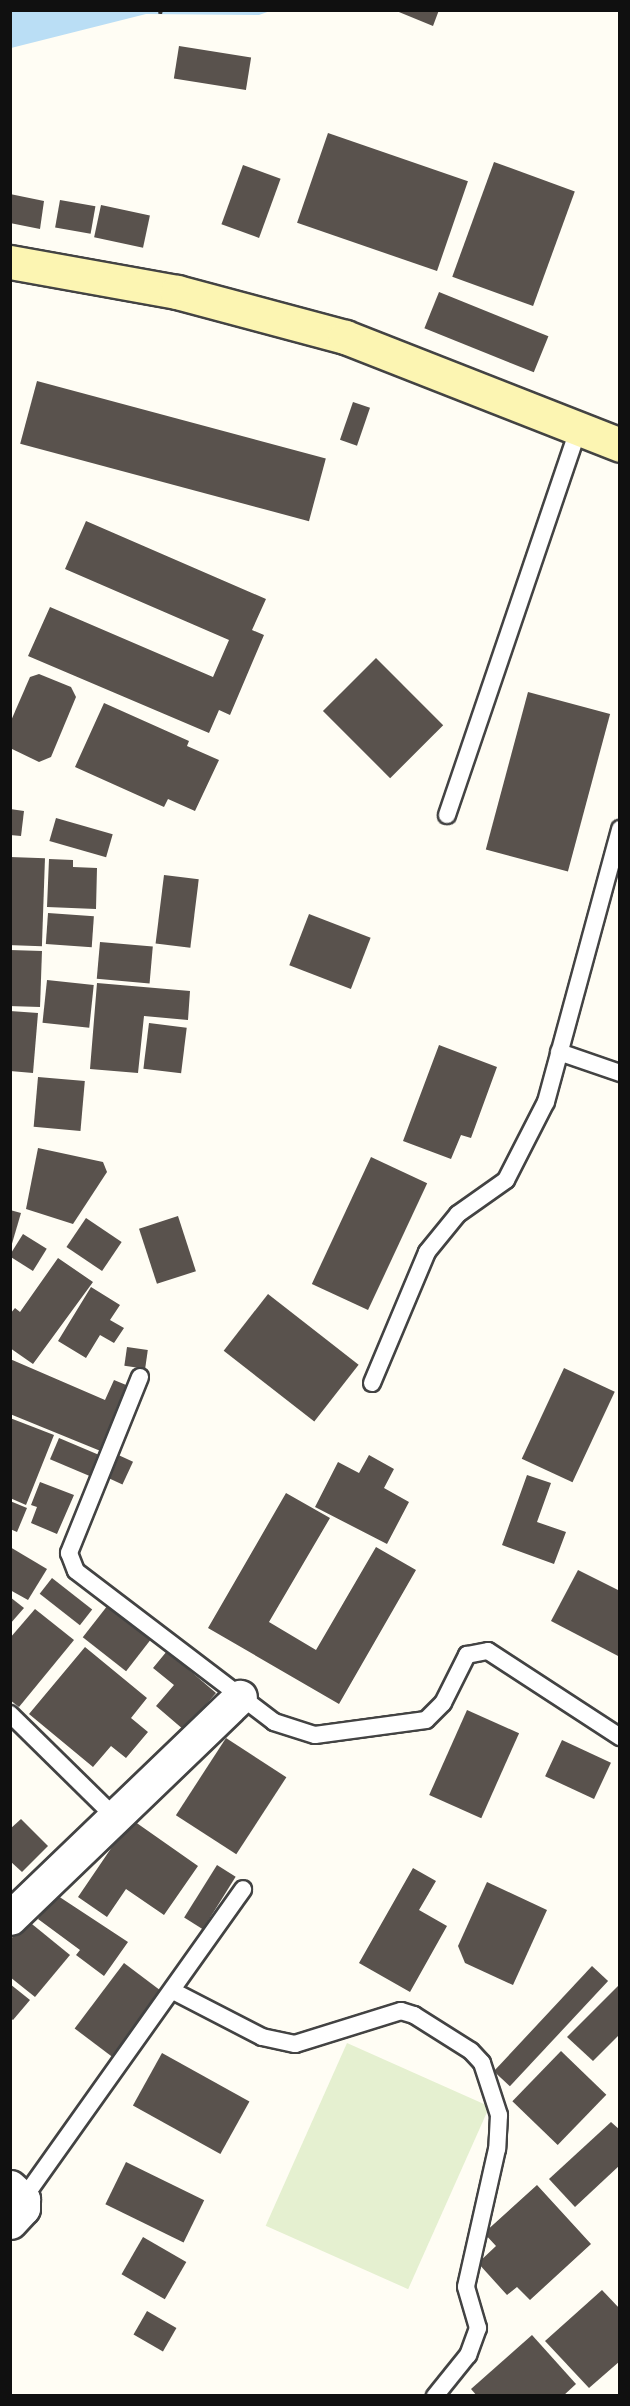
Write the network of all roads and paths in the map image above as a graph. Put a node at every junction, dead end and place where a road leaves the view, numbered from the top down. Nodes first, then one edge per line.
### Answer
1 (10, 262) edge
2 (579, 427) junction
3 (620, 445) edge
4 (447, 815) dead end
5 (620, 829) edge
6 (560, 1052) junction
7 (620, 1073) edge
8 (140, 1377) dead end
9 (372, 1383) dead end
10 (240, 1697) junction
11 (10, 1714) edge
12 (620, 1737) edge
13 (117, 1819) junction
14 (243, 1889) dead end
15 (10, 1918) edge
16 (173, 1991) junction
17 (15, 2202) edge
18 (435, 2396) edge

1 - 2 street
2 - 3 street
2 - 4 lane
5 - 6 lane
6 - 7 lane
6 - 9 lane
8 - 10 lane
10 - 12 lane
10 - 13 street
11 - 13 lane
13 - 15 street
14 - 16 lane
16 - 17 lane
16 - 18 lane

